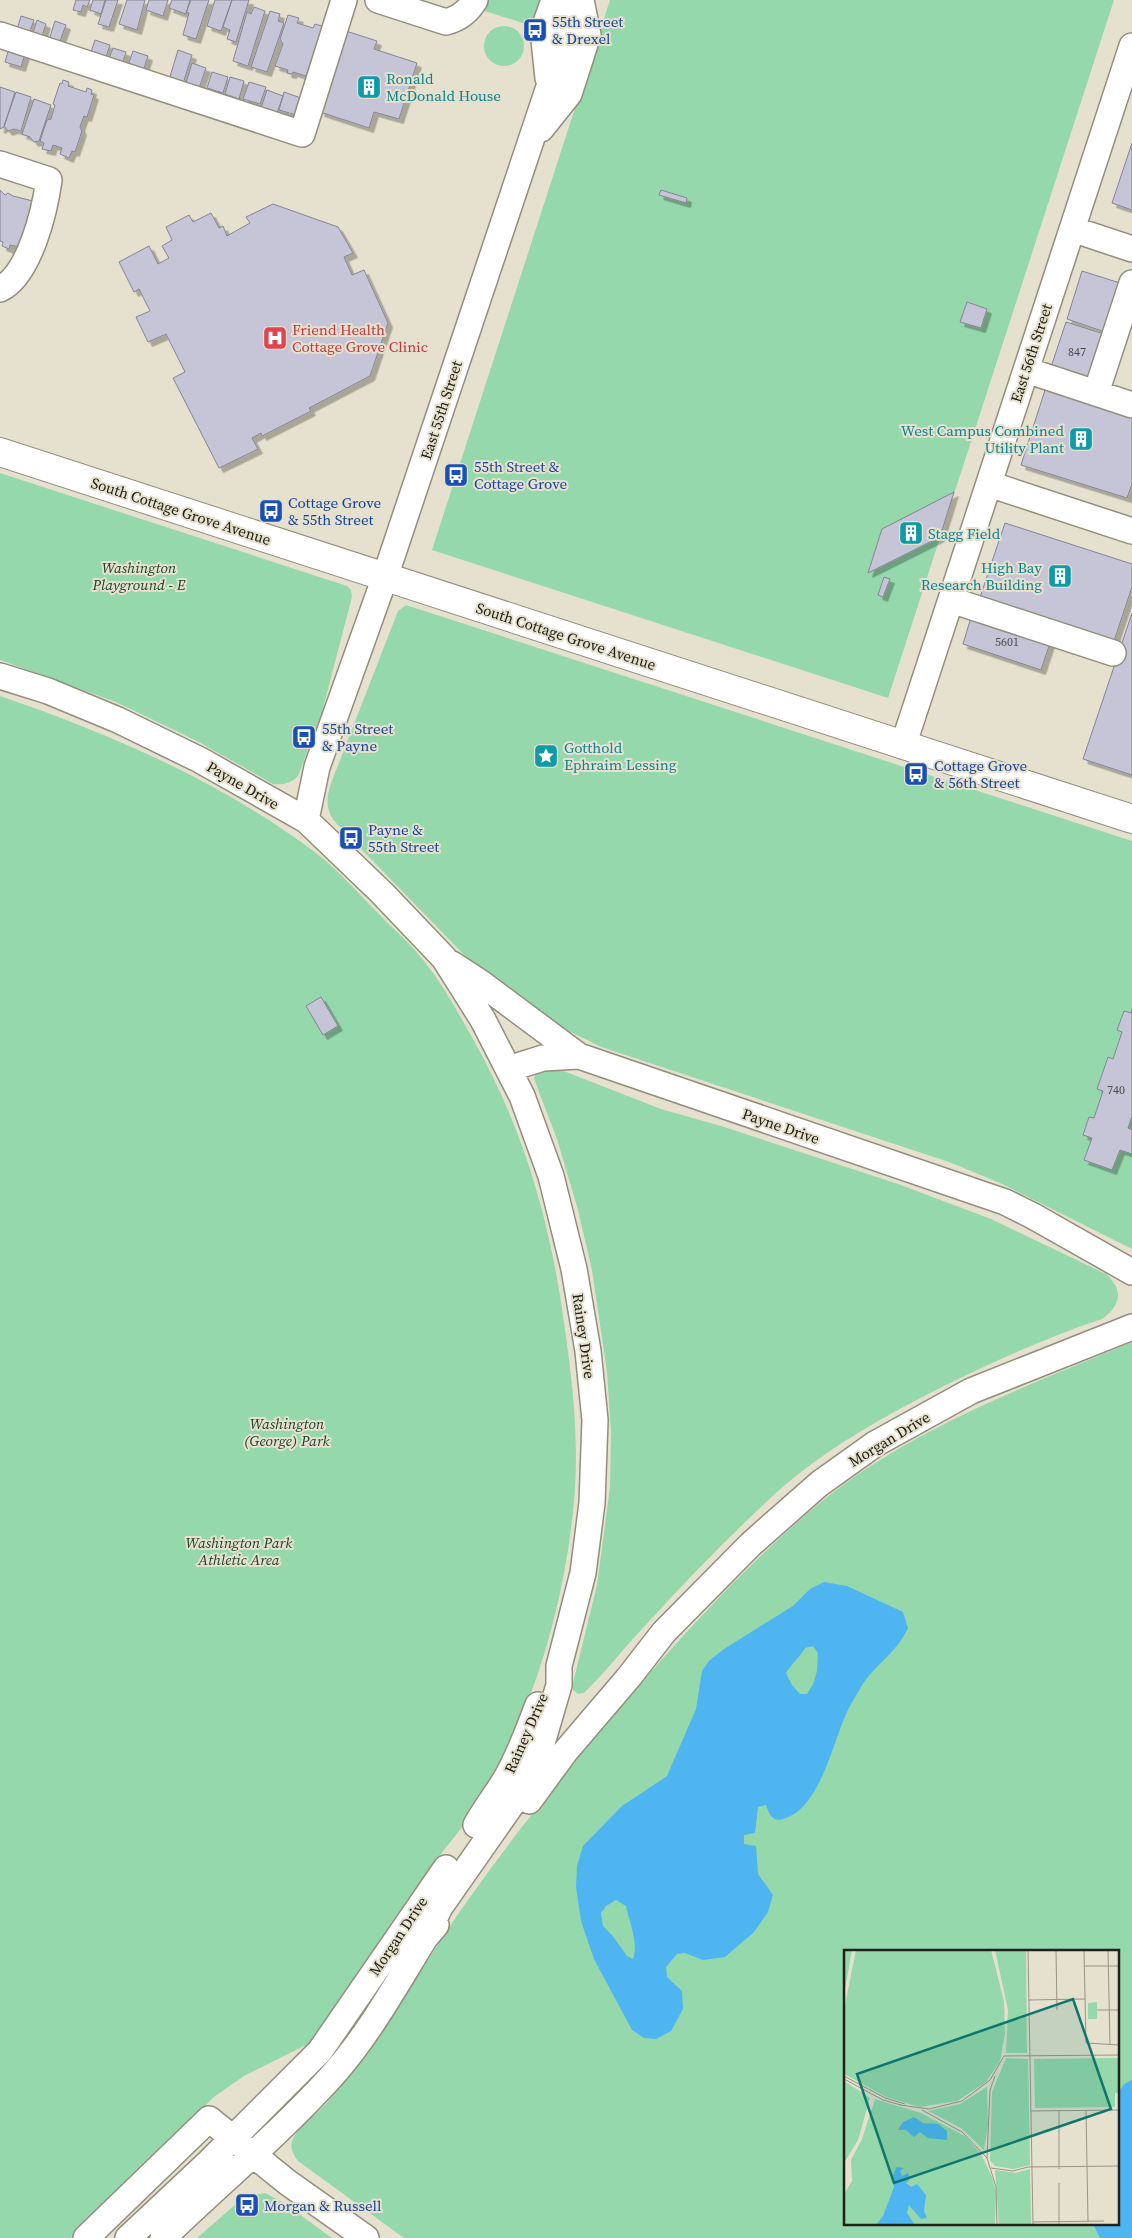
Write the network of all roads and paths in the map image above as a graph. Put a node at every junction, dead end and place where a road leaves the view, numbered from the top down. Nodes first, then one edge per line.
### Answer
1 (344, 0) edge
2 (378, 0) edge
3 (475, 0) edge
4 (554, 0) edge
5 (580, 0) edge
6 (0, 35) edge
7 (1132, 46) edge
8 (549, 88) junction
9 (1125, 92) edge
10 (531, 140) junction
11 (0, 164) edge
12 (1072, 229) junction
13 (1132, 249) edge
14 (1132, 283) edge
15 (0, 289) edge
16 (1026, 370) junction
17 (1096, 392) junction
18 (1132, 405) edge
19 (0, 452) edge
20 (989, 484) junction
21 (1132, 531) edge
22 (385, 577) junction
23 (951, 600) junction
24 (1113, 653) dead end
25 (0, 676) edge
26 (903, 746) junction
27 (1132, 819) edge
28 (306, 820) junction
29 (444, 958) junction
30 (483, 1020) joint
31 (579, 1056) junction
32 (508, 1069) junction
33 (1132, 1272) edge
34 (1132, 1327) edge
35 (664, 1632) junction
36 (559, 1666) junction
37 (538, 1757) junction
38 (476, 1826) junction
39 (425, 1938) junction
40 (233, 2139) junction
41 (252, 2154) junction
42 (86, 2238) edge
43 (128, 2238) edge
44 (163, 2238) edge
45 (366, 2238) edge

1 - 6 street
2 - 3 street
4 - 8 street
5 - 8 street, East 55th Street
5 - 10 street
7 - 9 street, East 56th Street
8 - 10 street, East 55th Street
9 - 12 street, East 56th Street
10 - 22 street, East 55th Street
11 - 15 street
12 - 13 street
12 - 16 street, East 56th Street
14 - 17 street
16 - 17 street
16 - 20 street, East 56th Street
17 - 18 street
19 - 22 main road, South Cottage Grove Avenue
20 - 21 street
20 - 23 street, East 56th Street
22 - 26 main road, South Cottage Grove Avenue
22 - 28 street, East 55th Street
23 - 24 street
23 - 26 street, East 56th Street
25 - 28 street, Payne Drive
26 - 27 main road, South Cottage Grove Avenue
28 - 29 street, Payne Drive
29 - 30 street, Payne Drive
29 - 31 street, Payne Drive
30 - 32 street, Rainey Drive
31 - 32 street
31 - 33 street, Payne Drive
32 - 36 street, Rainey Drive
34 - 35 street, Morgan Drive
35 - 37 street, Morgan Drive
35 - 39 street, Morgan Drive
36 - 37 street, Rainey Drive
36 - 38 street, Rainey Drive
37 - 38 street, Morgan Drive
37 - 39 street
38 - 40 street, Morgan Drive
39 - 41 street, Morgan Drive
40 - 41 street
40 - 42 street
40 - 43 street, Morgan Drive
41 - 44 street, Morgan Drive
41 - 45 street

